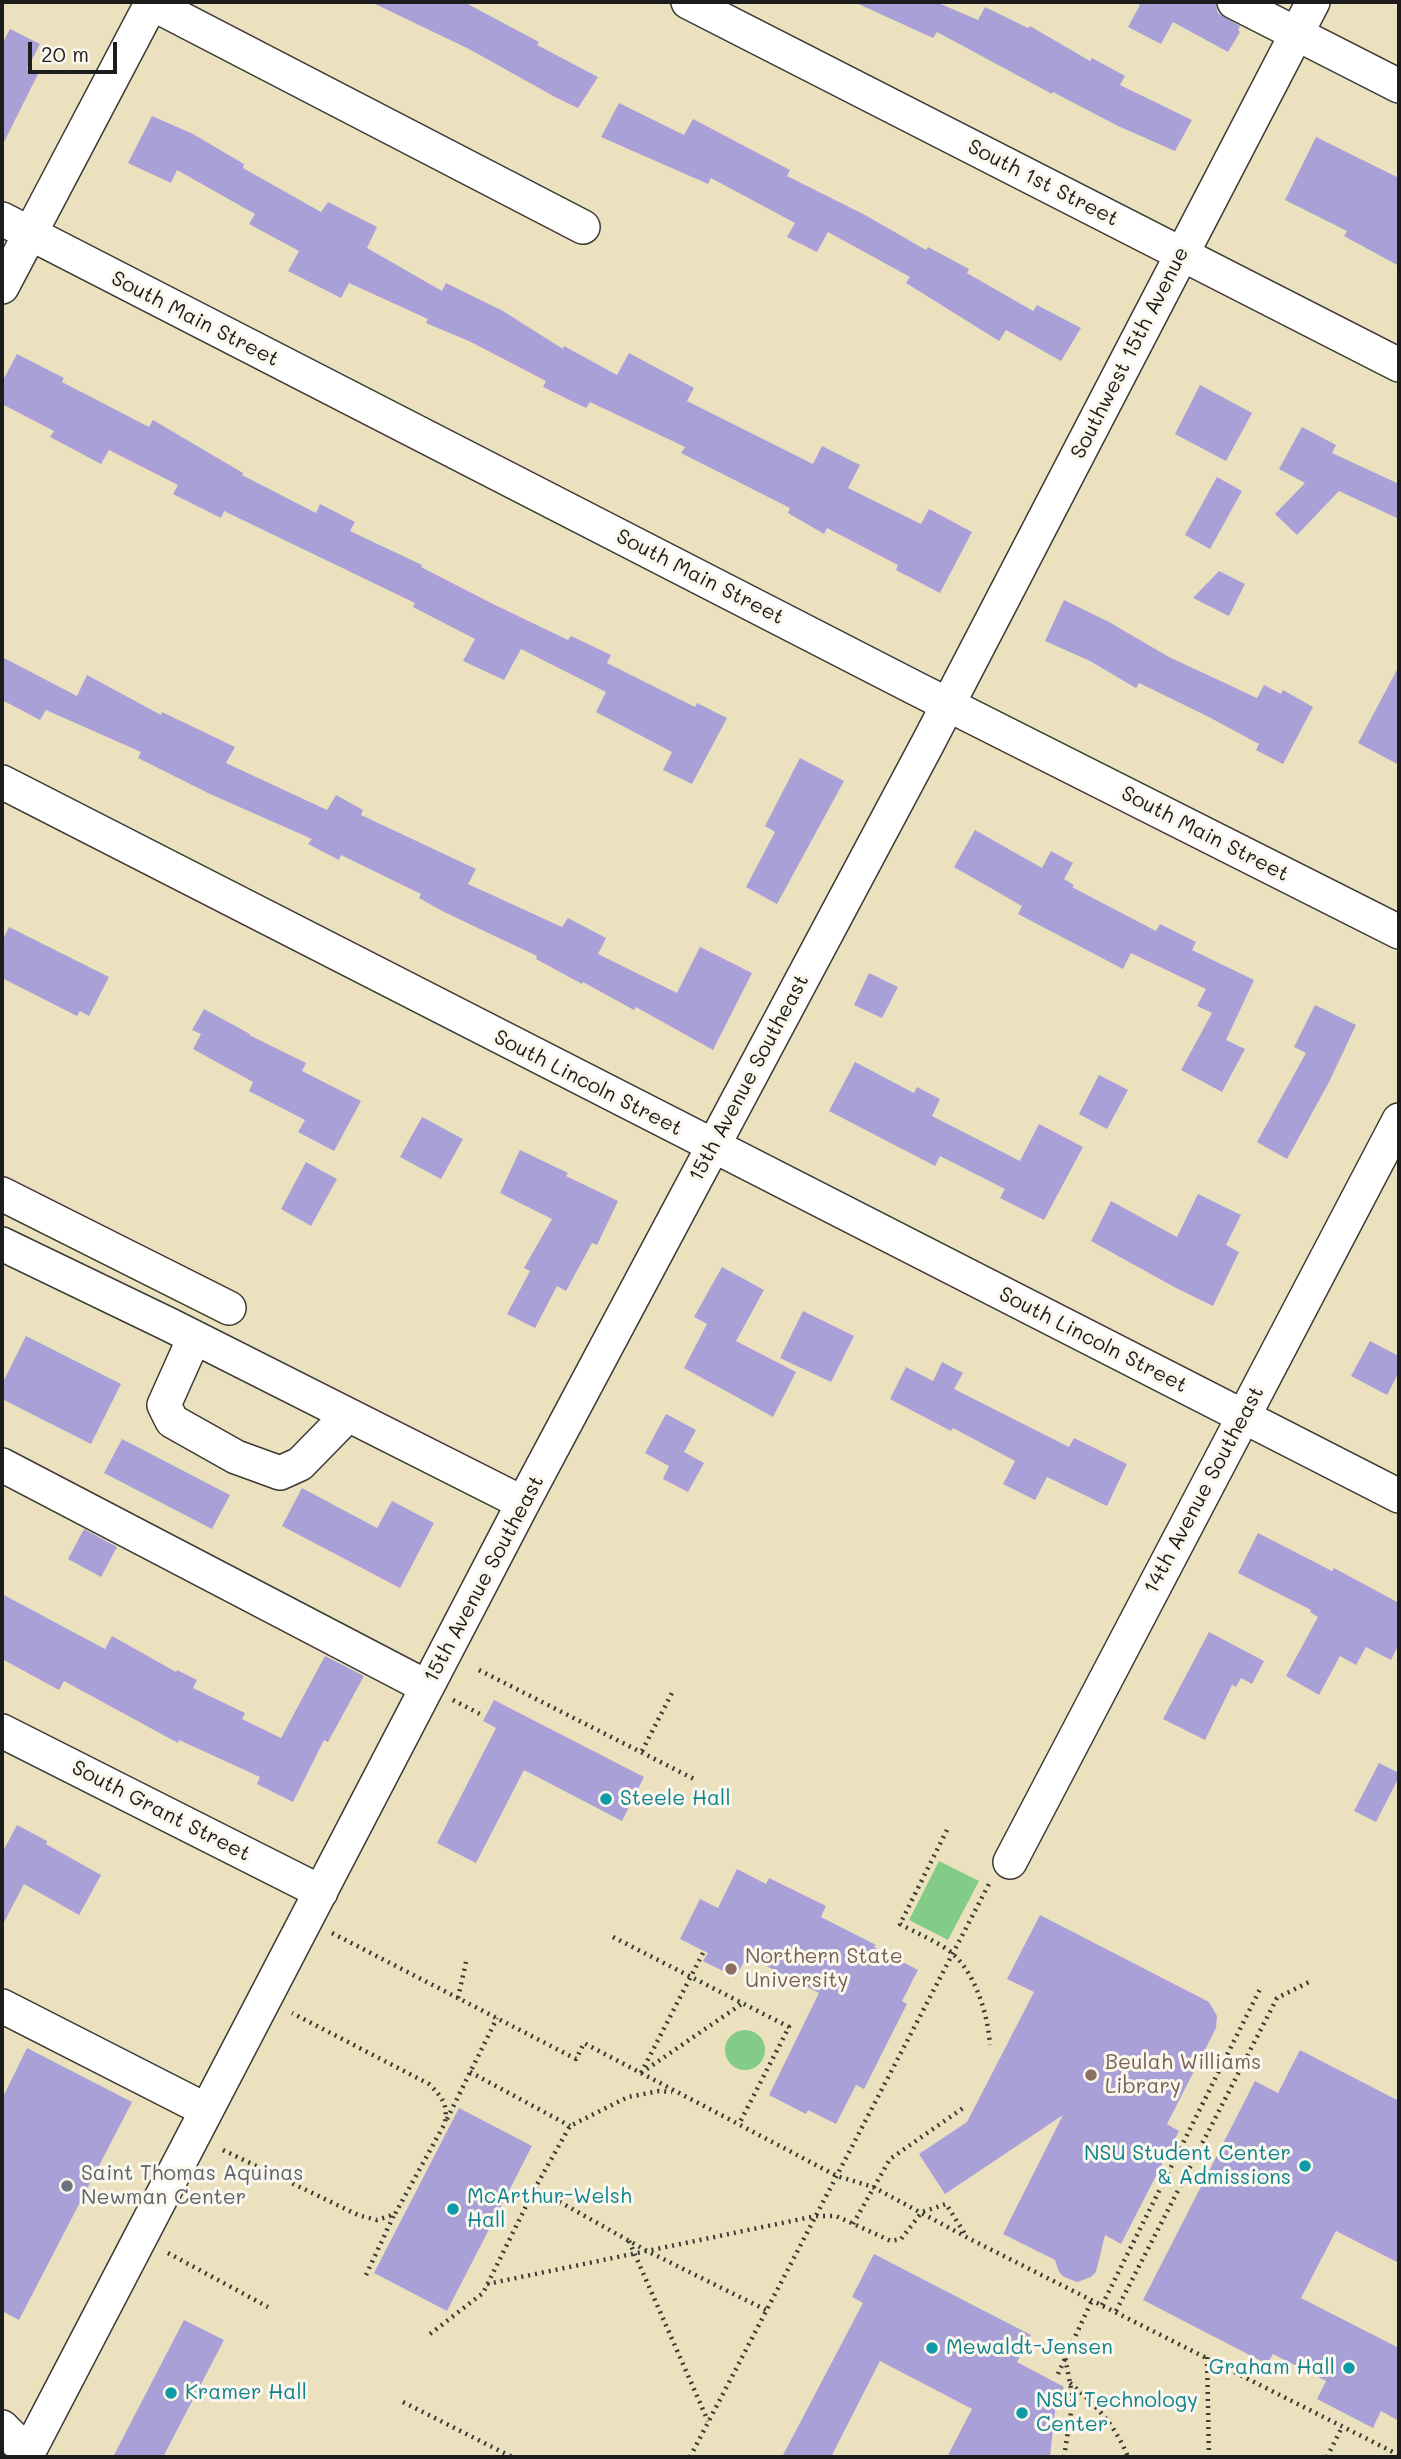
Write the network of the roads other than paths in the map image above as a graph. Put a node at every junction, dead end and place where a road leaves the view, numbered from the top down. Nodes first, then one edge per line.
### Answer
1 (151, 2) edge
2 (688, 2) edge
3 (1234, 2) edge
4 (1313, 2) edge
5 (1297, 34) junction
6 (1399, 86) edge
7 (16, 226) edge
8 (583, 227) dead end
9 (1181, 254) junction
10 (2, 287) edge
11 (1399, 365) edge
12 (948, 704) junction
13 (2, 782) edge
14 (1399, 932) edge
15 (1399, 1120) edge
16 (712, 1146) junction
17 (2, 1194) edge
18 (2, 1244) edge
19 (229, 1308) dead end
20 (194, 1338) junction
21 (348, 1415) junction
22 (1242, 1416) junction
23 (2, 1465) edge
24 (1399, 1496) edge
25 (523, 1503) junction
26 (428, 1687) junction
27 (2, 1731) edge
28 (1000, 1872) road end
29 (321, 1892) junction
30 (2, 2006) edge
31 (206, 2110) junction
32 (2, 2427) edge
33 (27, 2455) edge

1 - 7 street
1 - 8 street
2 - 9 street, South 1st Street
3 - 5 street
4 - 5 street, Southwest 15th Avenue
5 - 6 street
5 - 9 street, Southwest 15th Avenue
7 - 10 street
7 - 12 street, South Main Street
9 - 11 street, South 1st Street
9 - 12 street, Southwest 15th Avenue
12 - 14 street, South Main Street
12 - 16 street, 15th Avenue Southeast
13 - 16 street, South Lincoln Street
15 - 22 street, 14th Avenue Southeast
16 - 22 street, South Lincoln Street
16 - 25 street, 15th Avenue Southeast
17 - 19 street
18 - 20 street
20 - 21 street
20 - 21 street
21 - 25 street
22 - 24 street, South Lincoln Street
22 - 28 street, 14th Avenue Southeast
23 - 26 street
25 - 26 street, 15th Avenue Southeast
26 - 29 street, 15th Avenue Southeast
27 - 29 street, South Grant Street
29 - 31 street, 15th Avenue Southeast
30 - 31 street
31 - 33 street, 15th Avenue Southeast
32 - 33 street

